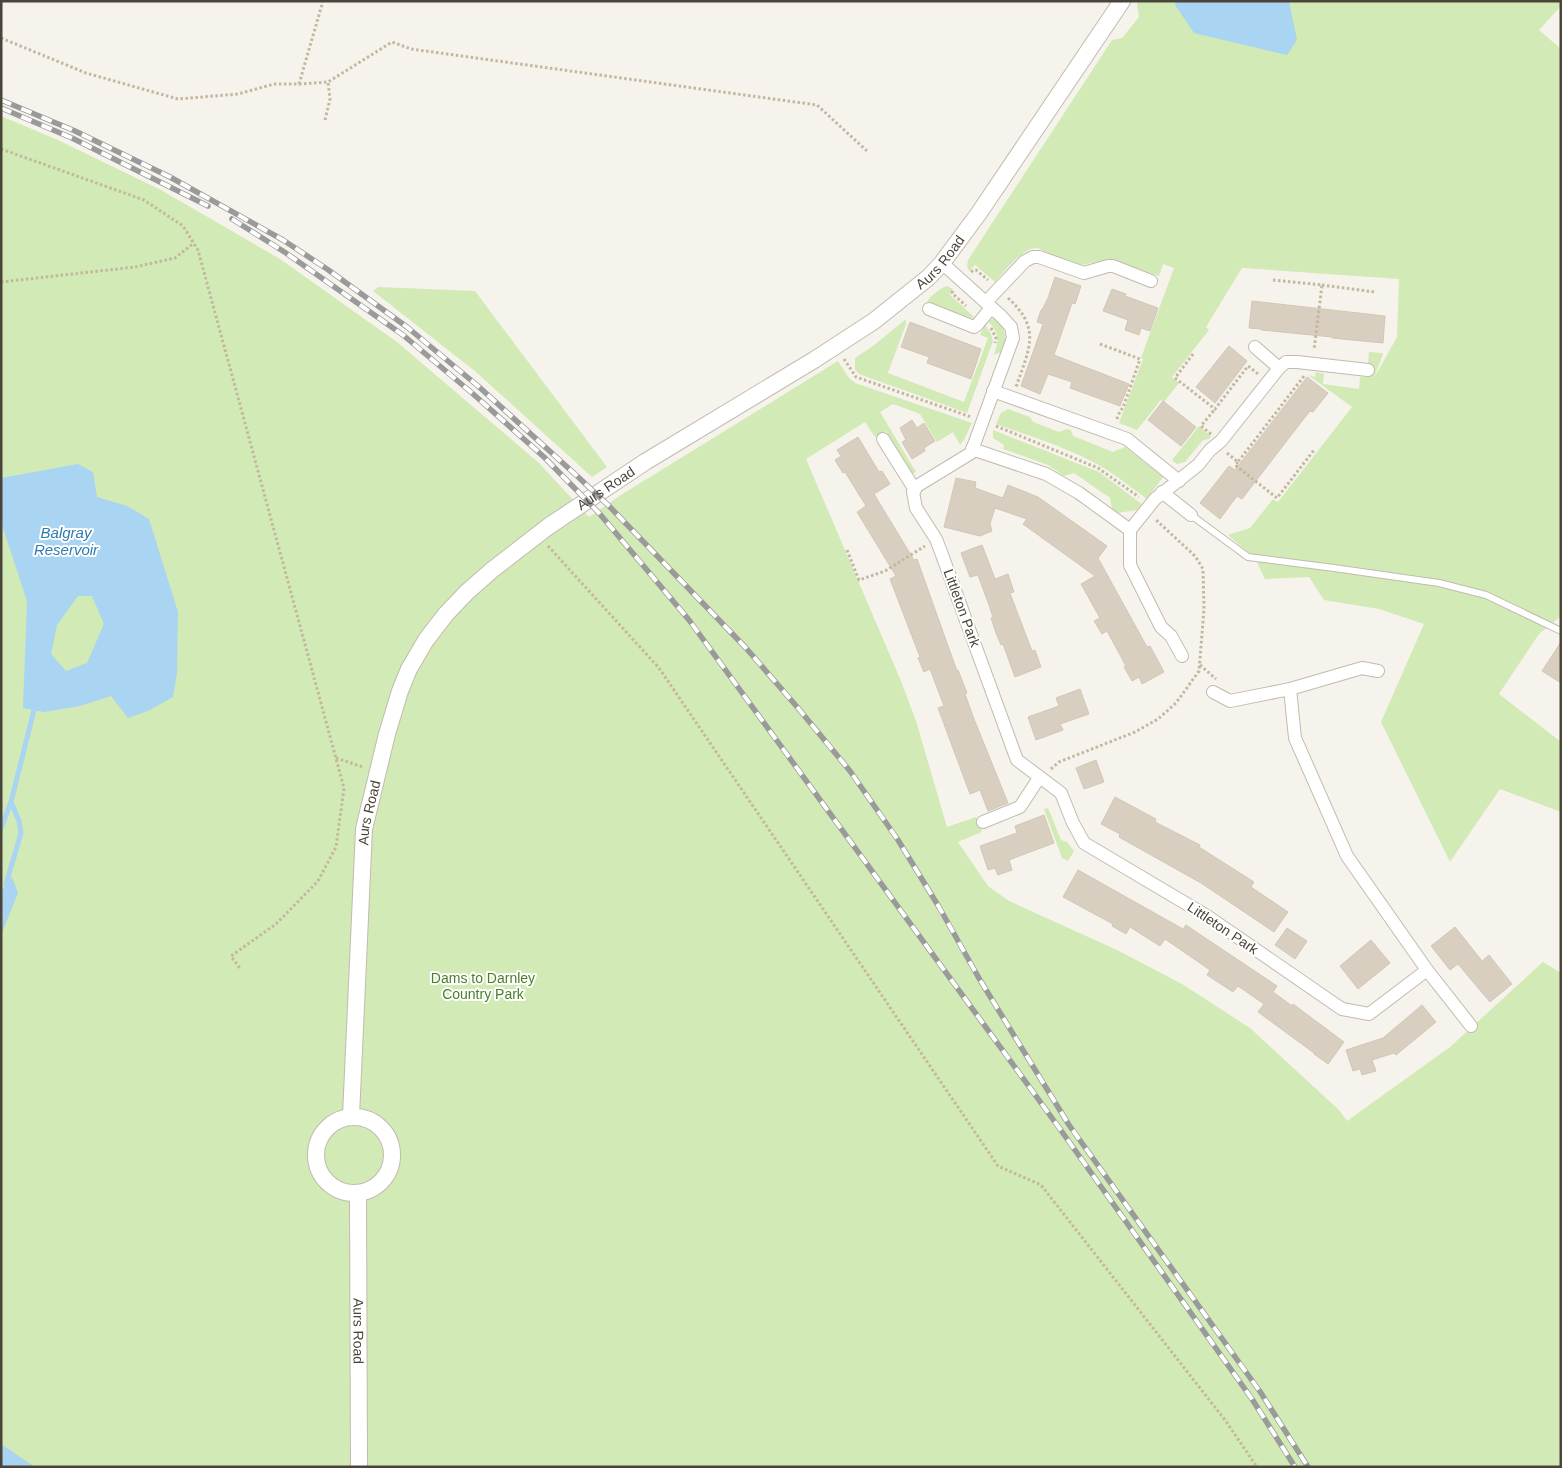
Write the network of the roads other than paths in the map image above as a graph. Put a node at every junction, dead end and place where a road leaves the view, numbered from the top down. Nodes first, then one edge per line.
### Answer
1 (1122, 1) edge
2 (942, 263) junction
3 (1151, 281) dead end
4 (989, 305) junction
5 (929, 309) dead end
6 (1256, 348) dead end
7 (1279, 368) junction
8 (1368, 370) dead end
9 (993, 391) junction
10 (883, 439) dead end
11 (972, 449) junction
12 (1179, 481) junction
13 (915, 490) junction
14 (1162, 492) junction
15 (1191, 515) joint
16 (1130, 530) junction
17 (1561, 631) edge
18 (1182, 656) dead end
19 (1378, 671) dead end
20 (1290, 689) junction
21 (1213, 692) dead end
22 (1039, 778) junction
23 (983, 822) dead end
24 (1427, 970) junction
25 (1471, 1026) dead end
26 (352, 1116) junction
27 (358, 1193) junction
28 (359, 1467) edge

1 - 2 street, Aurs Road
2 - 4 street
2 - 26 street, Aurs Road
3 - 4 street
4 - 5 street
4 - 9 street
6 - 7 street
7 - 8 street
7 - 12 street
9 - 11 street
9 - 12 street
10 - 13 street, Littleton Park
11 - 13 street
11 - 16 street
12 - 14 street
13 - 22 street, Littleton Park
14 - 15 street
14 - 16 street
15 - 17 lane
16 - 18 street
19 - 20 street
20 - 21 street
20 - 24 street
22 - 23 street
22 - 24 street, Littleton Park
24 - 25 street
26 - 27 street
26 - 27 street
27 - 28 street, Aurs Road

